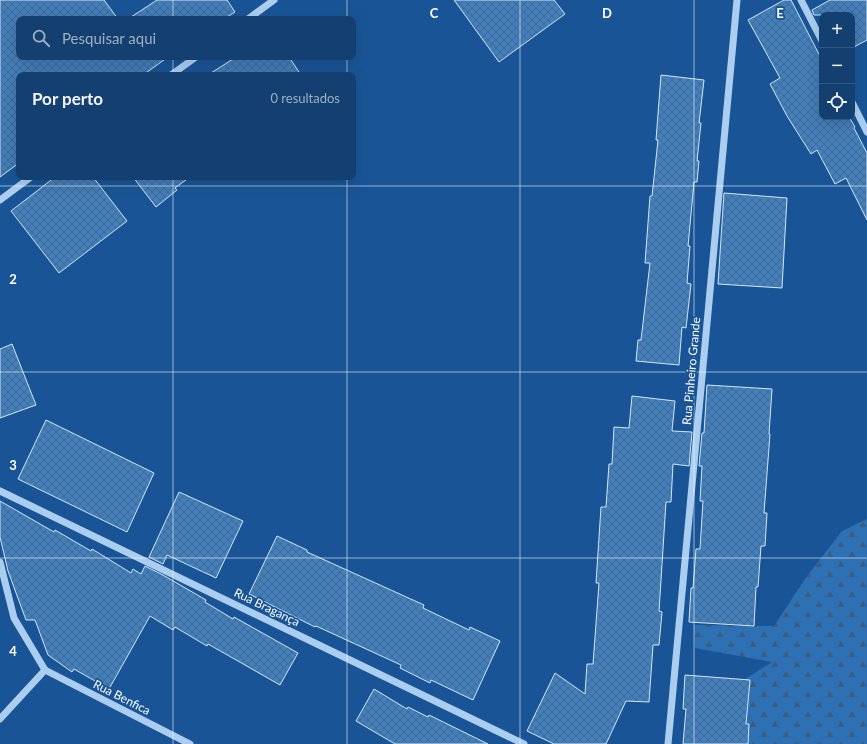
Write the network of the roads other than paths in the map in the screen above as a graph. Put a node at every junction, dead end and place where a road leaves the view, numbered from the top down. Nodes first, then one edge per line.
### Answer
1 (274, 0) edge
2 (737, 0) edge
3 (802, 0) edge
4 (252, 16) edge
5 (819, 35) edge
6 (192, 60) edge
7 (176, 72) edge
8 (855, 108) edge
9 (867, 132) edge
10 (28, 180) edge
11 (0, 200) edge
12 (0, 491) edge
13 (0, 562) edge
14 (45, 670) junction
15 (0, 719) edge
16 (190, 744) edge
17 (524, 744) edge
18 (668, 744) edge

1 - 4 street
2 - 18 street, Rua Pinheiro Grande
3 - 5 street
6 - 7 street
8 - 9 street
10 - 11 street
12 - 17 street, Rua Bragança
13 - 14 street
14 - 15 street
14 - 16 street, Rua Benfica

